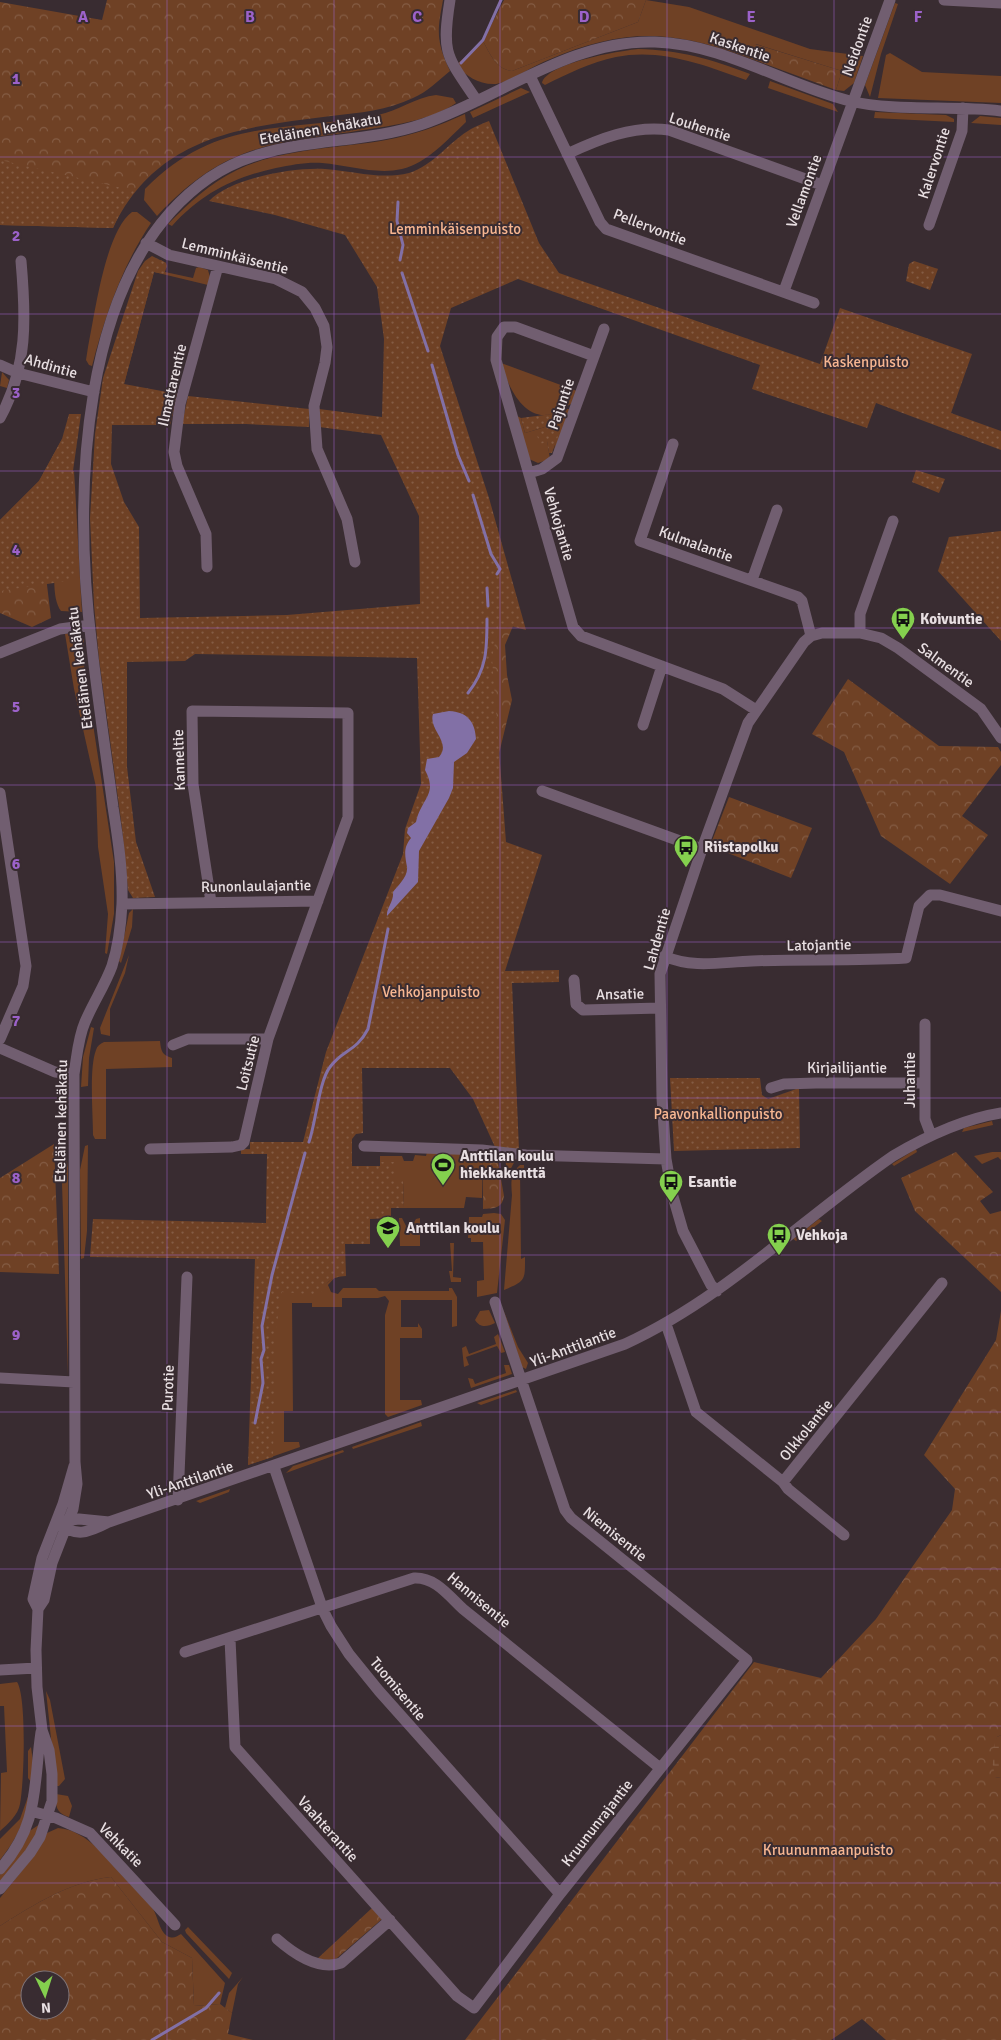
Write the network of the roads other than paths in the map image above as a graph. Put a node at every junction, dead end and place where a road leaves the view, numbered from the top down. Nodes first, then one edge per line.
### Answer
1 (450, 0) edge
2 (890, 0) edge
3 (944, 0) edge
4 (1001, 3) edge
5 (530, 76) junction
6 (477, 101) junction
7 (852, 102) junction
8 (963, 108) junction
9 (1001, 110) edge
10 (567, 154) junction
11 (822, 185) junction
12 (929, 226) dead end
13 (146, 243) junction
14 (21, 261) dead end
15 (218, 266) junction
16 (784, 291) junction
17 (814, 303) dead end
18 (604, 329) dead end
19 (594, 356) junction
20 (0, 365) edge
21 (18, 373) junction
22 (94, 392) junction
23 (0, 418) edge
24 (673, 444) dead end
25 (529, 473) junction
26 (777, 510) dead end
27 (893, 521) dead end
28 (355, 562) dead end
29 (207, 567) dead end
30 (752, 580) junction
31 (90, 625) junction
32 (860, 634) junction
33 (808, 639) junction
34 (0, 653) edge
35 (662, 666) junction
36 (756, 710) junction
37 (348, 713) joint
38 (997, 722) edge
39 (644, 725) dead end
40 (1001, 738) edge
41 (542, 791) dead end
42 (0, 793) edge
43 (702, 849) junction
44 (318, 901) junction
45 (211, 902) junction
46 (122, 904) junction
47 (1001, 911) edge
48 (664, 956) junction
49 (574, 980) dead end
50 (660, 1008) junction
51 (925, 1024) dead end
52 (268, 1038) junction
53 (0, 1039) edge
54 (173, 1045) dead end
55 (0, 1048) edge
56 (74, 1074) junction
57 (924, 1083) junction
58 (771, 1088) dead end
59 (1001, 1112) edge
60 (931, 1135) junction
61 (364, 1146) dead end
62 (150, 1149) dead end
63 (666, 1159) junction
64 (187, 1277) dead end
65 (942, 1283) dead end
66 (717, 1291) junction
67 (494, 1302) dead end
68 (666, 1324) junction
69 (0, 1378) edge
70 (521, 1381) junction
71 (74, 1382) junction
72 (75, 1462) junction
73 (274, 1467) junction
74 (783, 1482) junction
75 (178, 1500) junction
76 (56, 1522) junction
77 (68, 1525) junction
78 (844, 1535) dead end
79 (38, 1609) junction
80 (323, 1610) junction
81 (230, 1639) junction
82 (185, 1652) dead end
83 (747, 1660) joint
84 (36, 1668) junction
85 (0, 1670) edge
86 (42, 1730) junction
87 (660, 1768) junction
88 (31, 1811) junction
89 (48, 1816) junction
90 (0, 1869) edge
91 (0, 1889) edge
92 (560, 1894) junction
93 (390, 1920) junction
94 (175, 1925) dead end
95 (277, 1939) dead end
96 (474, 2008) joint

1 - 6 street
2 - 7 street, Neidontie
3 - 4 street
5 - 6 street, Kaskentie
5 - 7 street, Kaskentie
5 - 10 street, Pellervontie
6 - 13 street, Eteläinen kehäkatu
7 - 8 street, Kaskentie
7 - 11 street, Vellamontie
8 - 9 street, Kaskentie
8 - 12 street, Kalervontie
10 - 11 street, Louhentie
10 - 16 street, Pellervontie
11 - 16 street, Vellamontie
13 - 15 street, Lemminkäisentie
13 - 22 street, Eteläinen kehäkatu
14 - 21 street
15 - 28 street, Lemminkäisentie
15 - 29 street, Ilmattarentie
16 - 17 street, Pellervontie
18 - 19 street, Pajuntie
19 - 25 street, Pajuntie
19 - 25 street, Vehkojantie
20 - 21 street, Ahdintie
21 - 22 street, Ahdintie
21 - 23 street
22 - 31 street, Eteläinen kehäkatu
24 - 30 street, Kulmalantie
25 - 35 street, Vehkojantie
26 - 30 street
27 - 32 street
30 - 33 street, Kulmalantie
31 - 34 street
31 - 46 street, Eteläinen kehäkatu
32 - 33 street, Salmentie
32 - 38 street, Salmentie
33 - 36 street, Lahdentie
35 - 36 street, Vehkojantie
35 - 39 street
36 - 43 street, Lahdentie
37 - 44 street, Runonlaulajantie
37 - 45 street, Kanneltie
38 - 40 street, Salmentie
41 - 43 street
42 - 53 street
43 - 48 street, Lahdentie
44 - 45 street, Runonlaulajantie
44 - 52 street, Loitsutie
45 - 46 street, Runonlaulajantie
46 - 56 street, Eteläinen kehäkatu
47 - 48 street, Latojantie
48 - 50 street, Lahdentie
49 - 50 street, Ansatie
50 - 63 street, Lahdentie
51 - 57 street, Juhantie
52 - 54 street
52 - 62 street, Loitsutie
55 - 56 street
56 - 71 street, Eteläinen kehäkatu
57 - 58 street, Kirjailijantie
57 - 60 street, Juhantie
59 - 60 street, Yli-Anttilantie
60 - 66 street, Yli-Anttilantie
61 - 63 street
63 - 66 street, Lahdentie
64 - 75 street, Purotie
65 - 74 street, Olkkolantie
66 - 68 street, Yli-Anttilantie
67 - 70 street, Niemisentie
68 - 70 street, Yli-Anttilantie
68 - 74 street, Olkkolantie
69 - 71 street
70 - 73 street, Yli-Anttilantie
70 - 83 street, Niemisentie
71 - 72 street, Eteläinen kehäkatu
72 - 76 street, Eteläinen kehäkatu
72 - 77 street, Eteläinen kehäkatu
73 - 75 street, Yli-Anttilantie
73 - 80 street, Tuomisentie
74 - 78 street
75 - 77 street, Yli-Anttilantie
76 - 77 street
76 - 79 street, Eteläinen kehäkatu
77 - 79 street, Eteläinen kehäkatu
79 - 84 street, Eteläinen kehäkatu
80 - 81 street, Hannisentie
80 - 87 street, Hannisentie
80 - 92 street, Tuomisentie
81 - 82 street, Hannisentie
81 - 93 street, Vaahterantie
83 - 87 street, Kruununrajantie
84 - 85 street
84 - 86 street, Eteläinen kehäkatu
86 - 88 street, Eteläinen kehäkatu
86 - 89 street, Eteläinen kehäkatu
87 - 92 street, Kruununrajantie
88 - 89 street, Vehkatie
88 - 90 street, Eteläinen kehäkatu
89 - 91 street, Eteläinen kehäkatu
89 - 94 street, Vehkatie
92 - 96 street, Kruununrajantie
93 - 95 street
93 - 96 street, Vaahterantie

